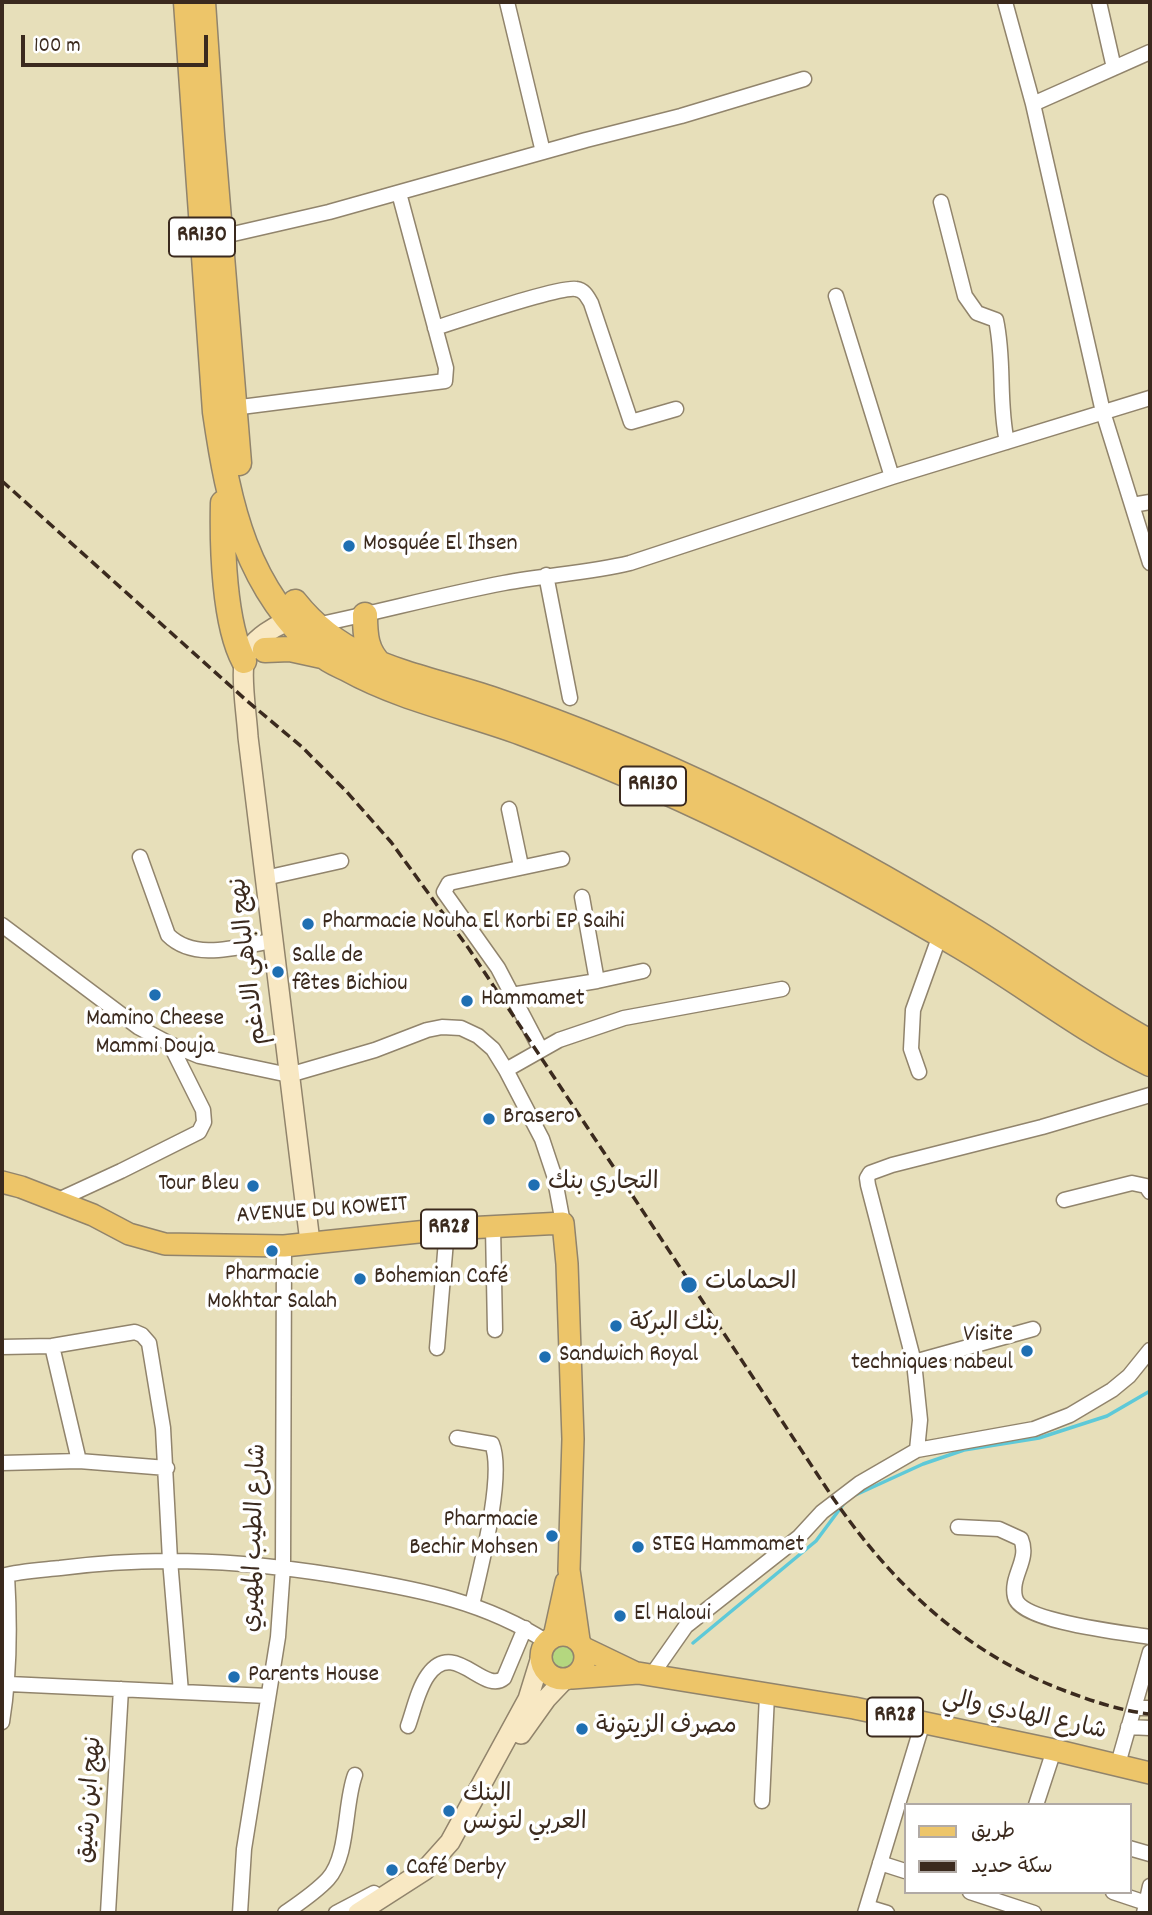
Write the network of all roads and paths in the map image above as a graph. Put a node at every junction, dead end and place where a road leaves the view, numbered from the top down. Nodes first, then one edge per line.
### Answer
1 (186, 2) edge
2 (204, 2) edge
3 (507, 2) edge
4 (1005, 2) edge
5 (1099, 2) edge
6 (1150, 52) edge
7 (1114, 68) junction
8 (804, 79) dead end
9 (1033, 104) junction
10 (543, 152) junction
11 (399, 193) junction
12 (941, 202) dead end
13 (220, 237) junction
14 (836, 296) dead end
15 (435, 328) junction
16 (1150, 398) edge
17 (233, 408) junction
18 (676, 409) dead end
19 (1103, 412) junction
20 (1007, 442) junction
21 (223, 471) junction
22 (892, 477) junction
23 (1150, 502) edge
24 (1132, 505) junction
25 (1150, 563) edge
26 (546, 575) junction
27 (365, 615) junction
28 (308, 622) junction
29 (324, 657) junction
30 (251, 662) junction
31 (381, 665) junction
32 (570, 698) dead end
33 (509, 809) dead end
34 (140, 857) dead end
35 (562, 859) dead end
36 (341, 861) dead end
37 (521, 866) junction
38 (265, 878) junction
39 (582, 897) dead end
40 (2, 925) edge
41 (940, 935) junction
42 (272, 941) junction
43 (643, 971) dead end
44 (597, 981) junction
45 (782, 989) dead end
46 (511, 995) junction
47 (1150, 1042) edge
48 (170, 1044) junction
49 (541, 1050) junction
50 (1150, 1064) edge
51 (506, 1070) junction
52 (919, 1072) dead end
53 (289, 1075) junction
54 (1150, 1095) edge
55 (2, 1182) edge
56 (1150, 1192) edge
57 (1063, 1200) dead end
58 (56, 1201) junction
59 (563, 1223) junction
60 (493, 1227) junction
61 (447, 1229) junction
62 (310, 1242) junction
63 (284, 1246) junction
64 (1033, 1329) dead end
65 (495, 1331) dead end
66 (52, 1346) junction
67 (2, 1347) edge
68 (437, 1348) dead end
69 (1150, 1350) edge
70 (914, 1362) junction
71 (457, 1438) dead end
72 (917, 1450) junction
73 (79, 1461) junction
74 (2, 1463) edge
75 (167, 1468) junction
76 (958, 1527) dead end
77 (170, 1559) junction
78 (283, 1567) junction
79 (569, 1570) junction
80 (4, 1575) edge
81 (472, 1605) junction
82 (525, 1628) junction
83 (1150, 1637) edge
84 (581, 1644) junction
85 (547, 1645) junction
86 (1150, 1652) edge
87 (644, 1674) junction
88 (568, 1679) junction
89 (9, 1684) junction
90 (121, 1689) junction
91 (181, 1692) junction
92 (766, 1695) junction
93 (268, 1696) junction
94 (1134, 1708) junction
95 (1150, 1708) edge
96 (2, 1722) edge
97 (923, 1722) junction
98 (408, 1726) dead end
99 (1129, 1727) junction
100 (1150, 1728) edge
101 (1054, 1750) junction
102 (1118, 1764) junction
103 (1150, 1773) edge
104 (355, 1775) dead end
105 (762, 1801) dead end
106 (1038, 1803) edge
107 (899, 1822) edge
108 (451, 1843) junction
109 (1131, 1848) edge
110 (1150, 1854) edge
111 (880, 1863) junction
112 (904, 1871) edge
113 (1150, 1886) edge
114 (976, 1894) edge
115 (1117, 1894) edge
116 (1004, 1903) edge
117 (1145, 1908) edge
118 (866, 1910) edge
119 (108, 1913) edge
120 (240, 1913) edge
121 (285, 1913) edge
122 (337, 1913) edge
123 (358, 1913) edge
124 (376, 1913) edge
125 (887, 1913) edge
126 (1034, 1913) edge

1 - 21 highway, RR130
2 - 13 highway, RR130
3 - 10 street
4 - 9 street
5 - 7 street
6 - 7 street
7 - 9 street
8 - 10 street
9 - 19 street
10 - 11 street
11 - 13 street
11 - 15 street
12 - 20 street
13 - 17 highway, RR130
14 - 22 street
15 - 17 street
15 - 18 street
16 - 19 street
17 - 28 highway, RR130
19 - 20 street
19 - 24 street
20 - 22 street
21 - 28 highway, RR130
21 - 30 highway
22 - 26 street
23 - 24 street
24 - 25 street
26 - 27 street
26 - 32 street
27 - 28 street
27 - 31 highway
28 - 29 highway, RR130
28 - 30 street
28 - 31 highway, RR130
29 - 30 highway
29 - 41 highway, RR130
30 - 38 street, نهج الباهي الادغم
31 - 47 highway, RR130
33 - 37 street
34 - 42 street
35 - 37 street
36 - 38 street
37 - 46 street
38 - 42 street, نهج الباهي الادغم
39 - 44 street
40 - 48 street
41 - 50 highway, RR130
41 - 52 street
42 - 53 street, نهج الباهي الادغم
43 - 44 street
44 - 46 street
45 - 49 street
46 - 49 street
48 - 53 street
48 - 58 street
49 - 51 street
51 - 53 street
51 - 59 street
53 - 62 street, نهج الباهي الادغم
54 - 70 street
55 - 58 main road, AVENUE DU KOWEIT / RR28
56 - 57 street
58 - 63 main road, AVENUE DU KOWEIT / RR28
59 - 60 main road, AVENUE DU KOWEIT / RR28
59 - 79 main road
60 - 61 main road, AVENUE DU KOWEIT / RR28
60 - 65 street
61 - 62 main road, AVENUE DU KOWEIT / RR28
61 - 68 street
62 - 63 main road, AVENUE DU KOWEIT / RR28
63 - 78 street, شارع الطيب المهيري
64 - 70 street
66 - 67 street
66 - 73 street
66 - 75 street
69 - 72 street
70 - 72 street
71 - 81 street
72 - 87 street
73 - 74 street
73 - 75 street
75 - 77 street
76 - 83 street
77 - 78 street
77 - 80 street
77 - 91 street
78 - 81 street
78 - 93 street, شارع الطيب المهيري
79 - 84 main road
79 - 85 main road
80 - 89 street
81 - 82 street
82 - 85 street
82 - 98 street
84 - 85 main road, RR28
84 - 87 main road, RR28
84 - 88 main road
85 - 88 main road
85 - 108 street
86 - 94 street
87 - 88 main road, RR28
87 - 92 main road, شارع الهادي والي / RR28
88 - 108 street
89 - 90 street
89 - 96 street
90 - 91 street
90 - 119 street, نهج ابن رشيق
91 - 93 street
92 - 97 main road, شارع الهادي والي / RR28
92 - 105 street
93 - 120 street, شارع الطيب المهيري
94 - 95 street
94 - 99 street
97 - 101 main road, شارع الهادي والي / RR28
97 - 107 street
99 - 100 street
99 - 102 street
101 - 102 main road, شارع الهادي والي / RR28
101 - 106 street
102 - 103 main road, شارع الهادي والي / RR28
104 - 121 street
107 - 111 street
108 - 122 street
108 - 123 street
108 - 124 street
109 - 110 street
111 - 112 street
111 - 118 street
113 - 117 street
114 - 116 street
115 - 117 street
116 - 126 street
118 - 125 street

